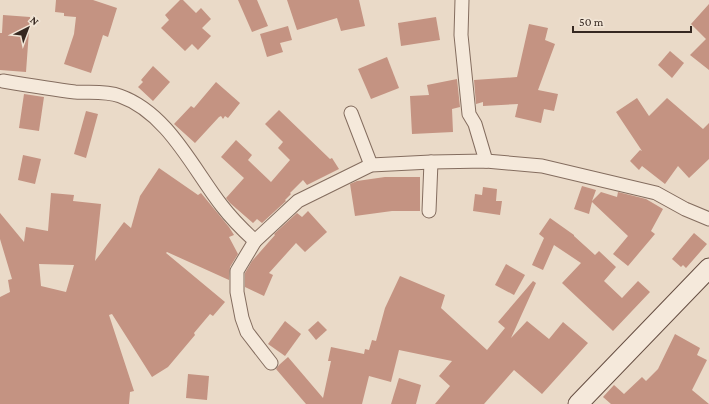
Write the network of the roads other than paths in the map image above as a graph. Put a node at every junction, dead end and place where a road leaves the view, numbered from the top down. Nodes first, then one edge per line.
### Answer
1 (462, 0) edge
2 (3, 81) dead end
3 (351, 113) dead end
4 (486, 161) junction
5 (431, 162) junction
6 (371, 165) junction
7 (429, 211) dead end
8 (709, 219) edge
9 (255, 241) junction
10 (709, 268) edge
11 (271, 363) dead end
12 (578, 404) edge

1 - 4 street
2 - 9 street
3 - 6 street
4 - 5 street
4 - 8 street
5 - 6 street
5 - 7 street
6 - 9 street
9 - 11 street
10 - 12 main road

